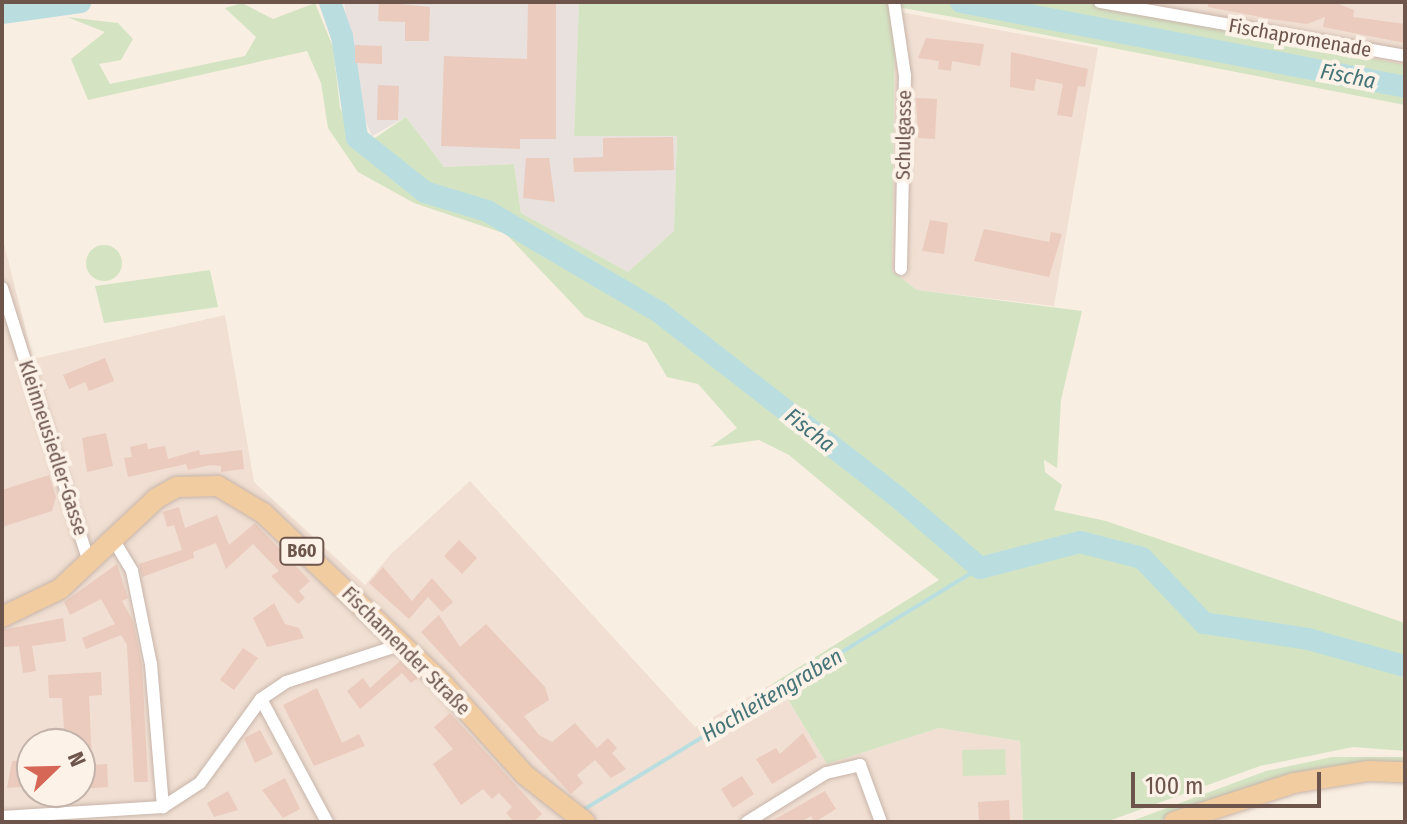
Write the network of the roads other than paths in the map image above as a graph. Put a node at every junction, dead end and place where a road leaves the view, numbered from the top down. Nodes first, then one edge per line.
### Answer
1 (894, 2) edge
2 (1100, 2) edge
3 (1405, 56) edge
4 (901, 269) dead end
5 (2, 288) edge
6 (113, 539) junction
7 (89, 563) junction
8 (2, 617) edge
9 (403, 644) junction
10 (261, 699) junction
11 (1405, 772) edge
12 (163, 807) junction
13 (2, 817) edge
14 (577, 817) edge
15 (327, 822) edge
16 (747, 822) edge
17 (881, 822) edge
18 (1174, 822) edge

1 - 4 street, Schulgasse
2 - 3 street, Fischapromenade
5 - 7 street, Kleinneusiedler-Gasse
6 - 7 main road, Fischamender Straße / B60
6 - 9 main road, Fischamender Straße / B60
6 - 12 street
7 - 8 main road, Fischamender Straße / B60
9 - 10 street
9 - 14 main road, Fischamender Straße / B60
10 - 12 street
10 - 15 street
11 - 18 main road
12 - 13 street
16 - 17 street

